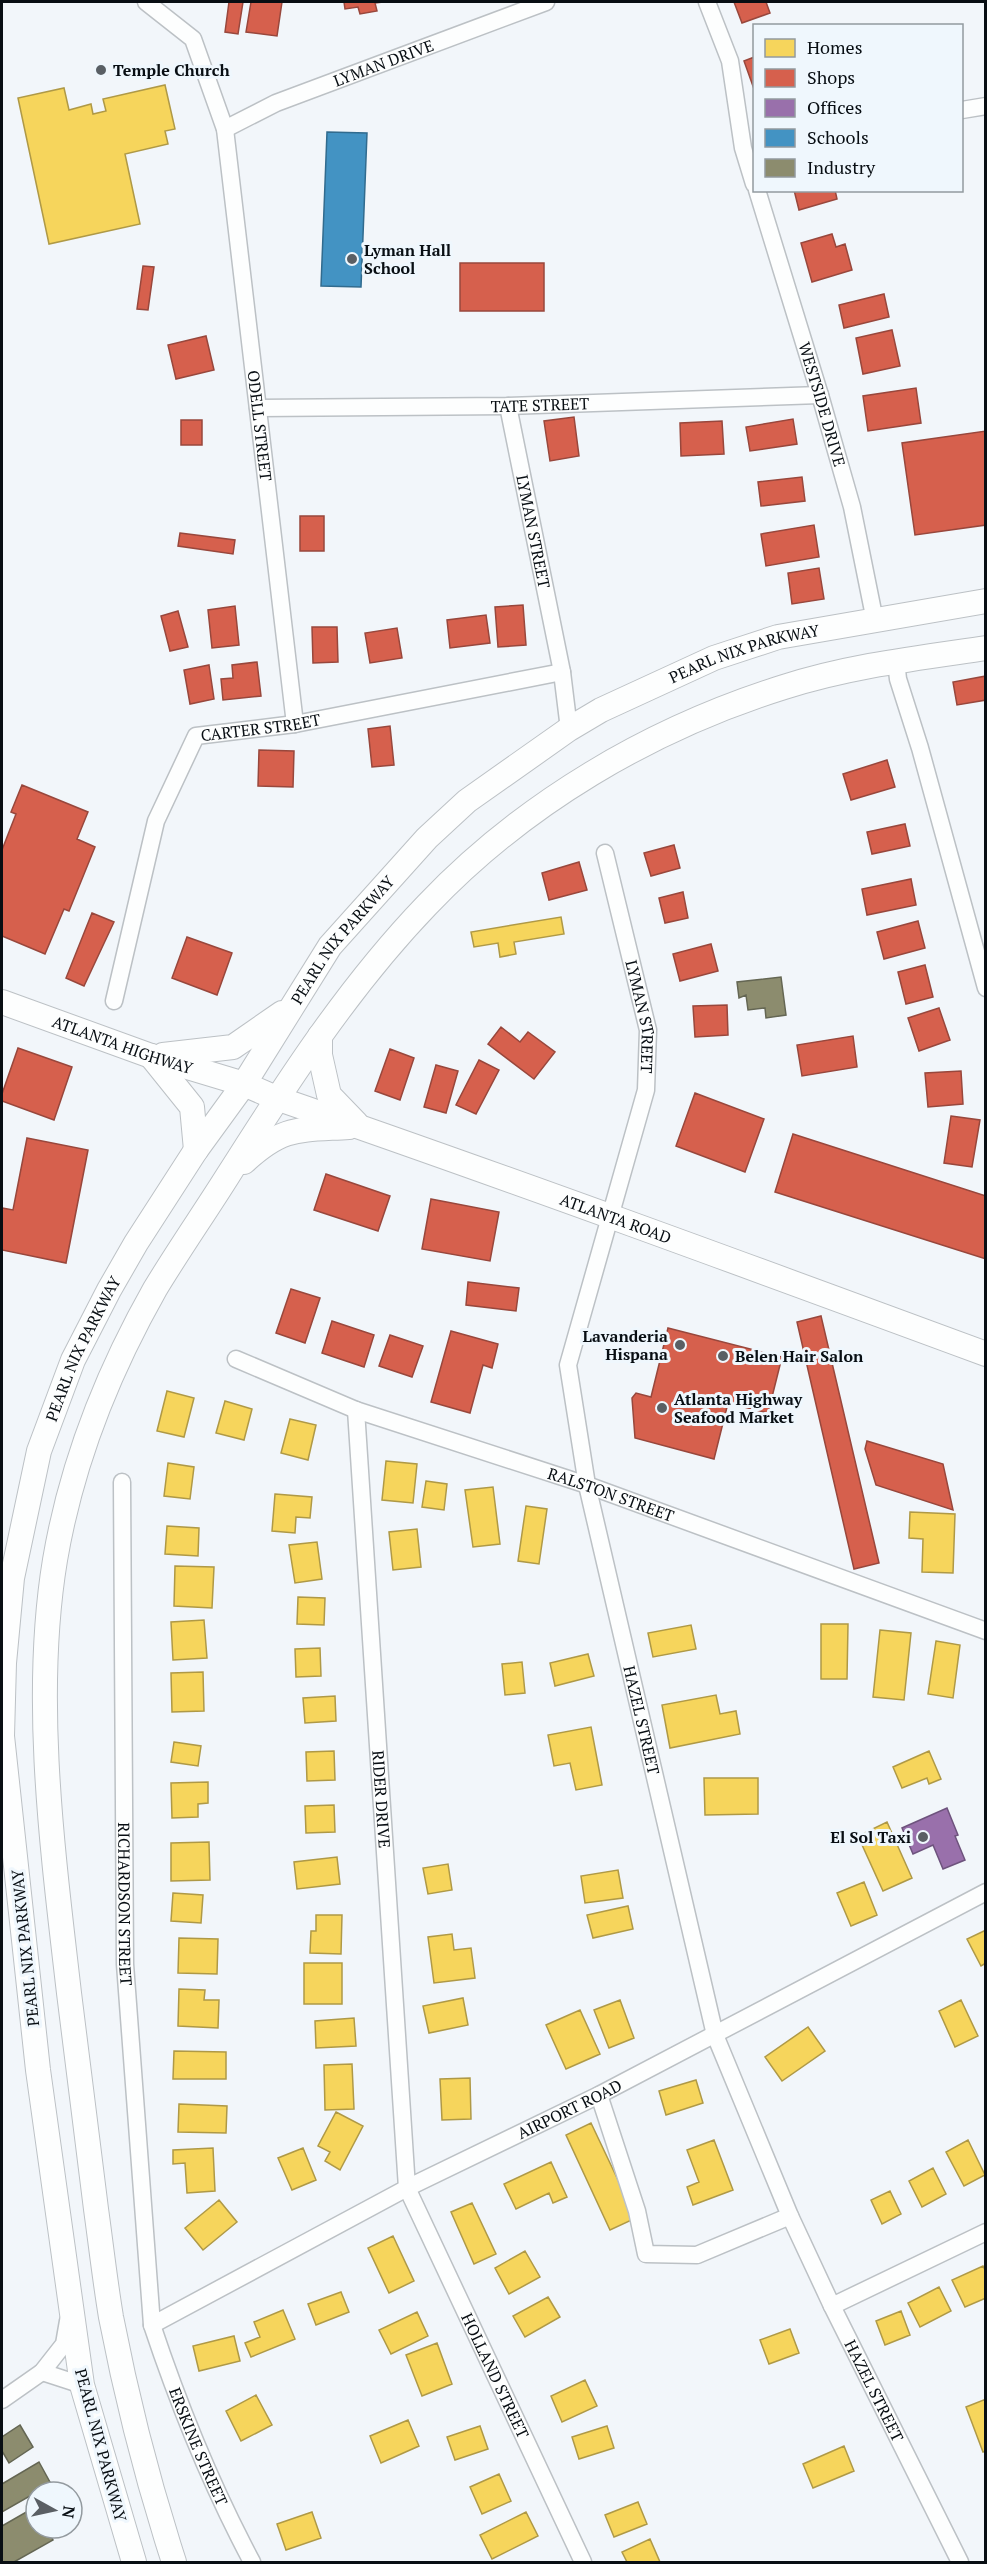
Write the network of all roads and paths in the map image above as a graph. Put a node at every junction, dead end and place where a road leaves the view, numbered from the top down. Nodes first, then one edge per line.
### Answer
1 (146, 2) edge
2 (546, 2) edge
3 (707, 2) edge
4 (986, 106) edge
5 (963, 110) edge
6 (225, 129) junction
7 (749, 147) edge
8 (753, 177) edge
9 (757, 192) edge
10 (820, 395) junction
11 (508, 406) junction
12 (258, 408) junction
13 (986, 601) edge
14 (875, 621) junction
15 (986, 648) edge
16 (896, 661) junction
17 (561, 672) junction
18 (295, 724) junction
19 (569, 729) junction
20 (605, 853) dead end
21 (986, 988) edge
22 (114, 1001) dead end
23 (2, 1002) edge
24 (291, 1006) junction
25 (320, 1036) junction
26 (151, 1056) junction
27 (244, 1084) junction
28 (276, 1098) junction
29 (360, 1127) junction
30 (196, 1150) junction
31 (226, 1178) junction
32 (610, 1215) junction
33 (986, 1354) edge
34 (236, 1359) dead end
35 (356, 1410) junction
36 (122, 1482) dead end
37 (587, 1485) junction
38 (986, 1631) edge
39 (986, 1892) edge
40 (715, 2035) junction
41 (598, 2095) junction
42 (407, 2188) junction
43 (790, 2216) junction
44 (986, 2232) edge
45 (70, 2306) junction
46 (832, 2306) junction
47 (152, 2325) junction
48 (42, 2372) junction
49 (82, 2385) junction
50 (2, 2400) edge
51 (134, 2562) edge
52 (174, 2562) edge
53 (252, 2562) edge
54 (584, 2562) edge
55 (960, 2562) edge

1 - 6 street, ODELL STREET
2 - 6 street, LYMAN DRIVE
3 - 7 street
4 - 5 street
6 - 12 street, ODELL STREET
7 - 8 street
9 - 10 street, WESTSIDE DRIVE
10 - 11 street, TATE STREET
10 - 14 street, WESTSIDE DRIVE
11 - 12 street, TATE STREET
11 - 17 street, LYMAN STREET
12 - 18 street, ODELL STREET
13 - 14 main road, PEARL NIX PARKWAY
14 - 19 main road, PEARL NIX PARKWAY
15 - 16 main road
16 - 21 street
16 - 25 main road
17 - 18 street, CARTER STREET
17 - 19 street, LYMAN STREET
18 - 22 street, CARTER STREET
19 - 24 main road, PEARL NIX PARKWAY
20 - 32 street, LYMAN STREET
23 - 26 main road, ATLANTA HIGHWAY
24 - 26 main road
24 - 27 main road, PEARL NIX PARKWAY
25 - 28 main road
25 - 29 main road
26 - 27 main road, ATLANTA HIGHWAY
26 - 30 main road
27 - 28 main road, ATLANTA ROAD
27 - 30 main road, PEARL NIX PARKWAY
28 - 29 main road, ATLANTA ROAD
28 - 31 main road
29 - 31 main road
29 - 32 main road, ATLANTA ROAD
30 - 45 main road, PEARL NIX PARKWAY
31 - 52 main road
32 - 33 main road, ATLANTA ROAD
32 - 37 street, HAZEL STREET
34 - 35 street, RALSTON STREET
35 - 37 street, RALSTON STREET
35 - 42 street, RIDER DRIVE
36 - 47 street, RICHARDSON STREET
37 - 38 street, RALSTON STREET
37 - 40 street, HAZEL STREET
39 - 40 street, AIRPORT ROAD
40 - 41 street, AIRPORT ROAD
40 - 43 street, HAZEL STREET
41 - 42 street, AIRPORT ROAD
41 - 43 street
42 - 47 street, AIRPORT ROAD
42 - 54 street, HOLLAND STREET
43 - 46 street, HAZEL STREET
44 - 46 street
45 - 48 street
45 - 49 main road, PEARL NIX PARKWAY
46 - 55 street, HAZEL STREET
47 - 53 street, ERSKINE STREET
48 - 49 street
48 - 50 street
49 - 51 main road, PEARL NIX PARKWAY

